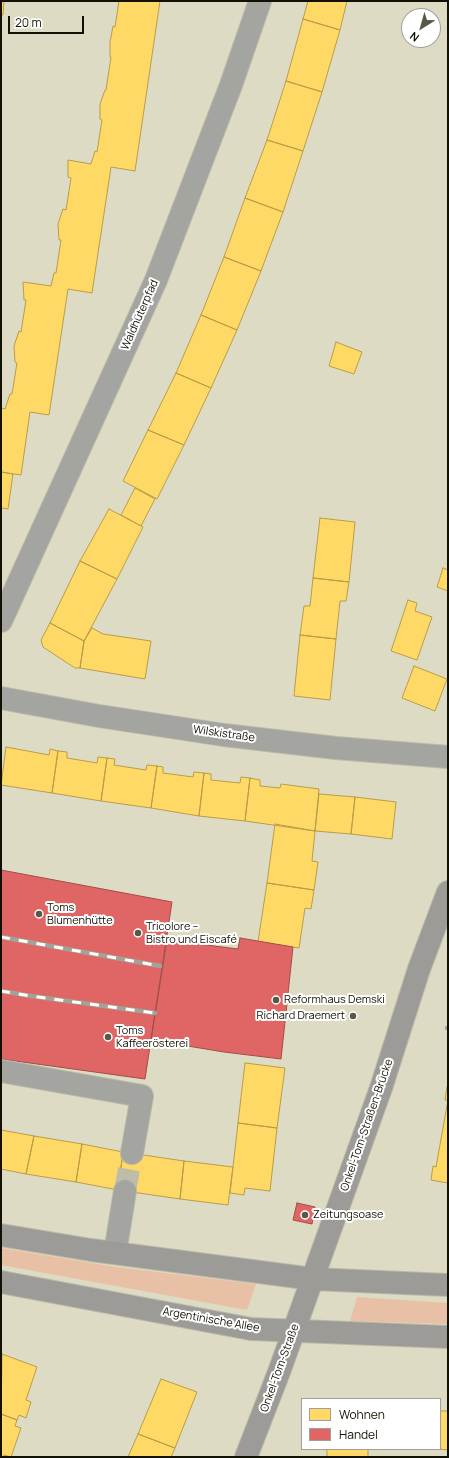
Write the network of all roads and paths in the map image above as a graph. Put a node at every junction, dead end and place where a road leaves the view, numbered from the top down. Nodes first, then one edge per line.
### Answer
1 (260, 1) edge
2 (1, 621) edge
3 (1, 698) edge
4 (448, 757) edge
5 (448, 892) edge
6 (1, 1071) edge
7 (132, 1153) tunnel mouth
8 (126, 1191) tunnel mouth
9 (1, 1235) edge
10 (114, 1253) junction
11 (312, 1279) junction
12 (1, 1282) edge
13 (448, 1285) edge
14 (294, 1332) junction
15 (448, 1337) edge
16 (246, 1457) edge

1 - 2 street, Waldhüterpfad
3 - 4 street, Wilskistraße
5 - 11 main road, Onkel-Tom-Straßen-Brücke, bridge
6 - 7 street
8 - 10 street
9 - 10 main road
10 - 11 main road
11 - 13 main road
11 - 14 main road, Onkel-Tom-Straße
12 - 14 main road, Argentinische Allee
14 - 15 main road, Argentinische Allee
14 - 16 main road, Onkel-Tom-Straße

